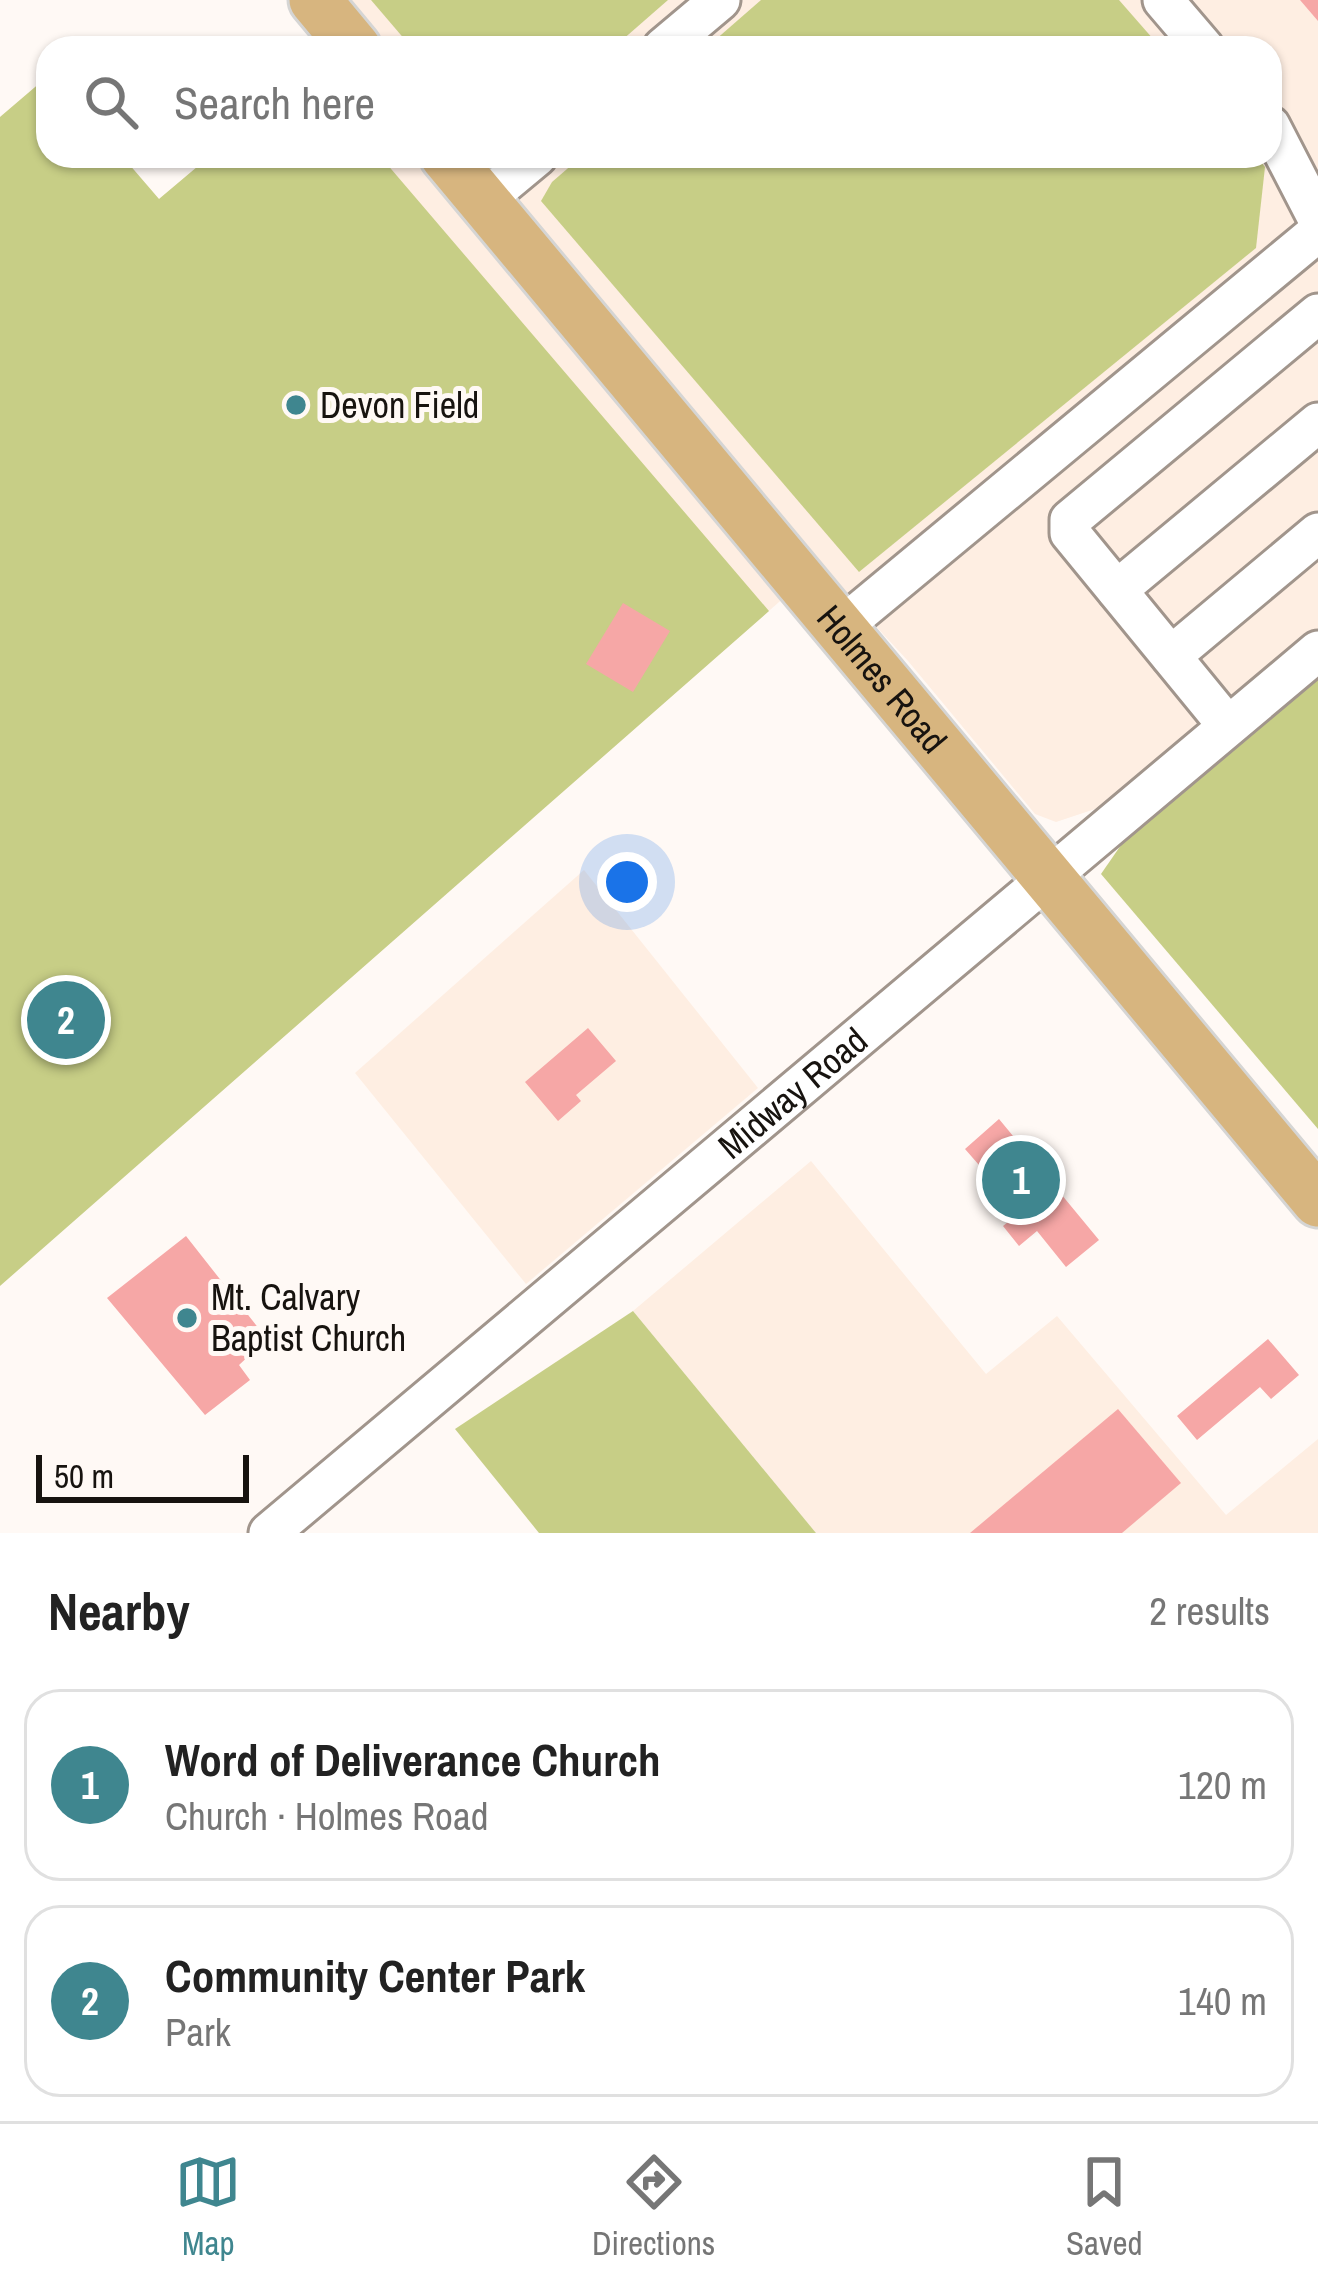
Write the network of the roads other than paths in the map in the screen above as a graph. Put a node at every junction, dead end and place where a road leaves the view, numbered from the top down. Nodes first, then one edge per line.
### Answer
1 (315, 0) edge
2 (720, 0) edge
3 (1163, 0) edge
4 (346, 36) edge
5 (678, 36) edge
6 (1194, 36) edge
7 (1282, 149) edge
8 (456, 168) edge
9 (523, 168) edge
10 (484, 200) junction
11 (1318, 219) edge
12 (1318, 232) edge
13 (1318, 314) edge
14 (1318, 423) edge
15 (1318, 533) edge
16 (1117, 590) junction
17 (839, 629) junction
18 (1318, 651) edge
19 (1171, 656) junction
20 (1228, 726) junction
21 (1045, 877) junction
22 (1318, 1202) edge
23 (269, 1533) edge

1 - 4 main road
2 - 5 street
3 - 6 street
7 - 11 street
8 - 10 main road, Holmes Road
9 - 10 street
10 - 17 main road, Holmes Road
12 - 17 street
13 - 16 street
14 - 16 street
15 - 19 street
16 - 19 street
17 - 21 main road, Holmes Road
18 - 20 street, Midway Road
19 - 20 street
20 - 21 street, Midway Road
21 - 22 main road, Holmes Road
21 - 23 street, Midway Road

